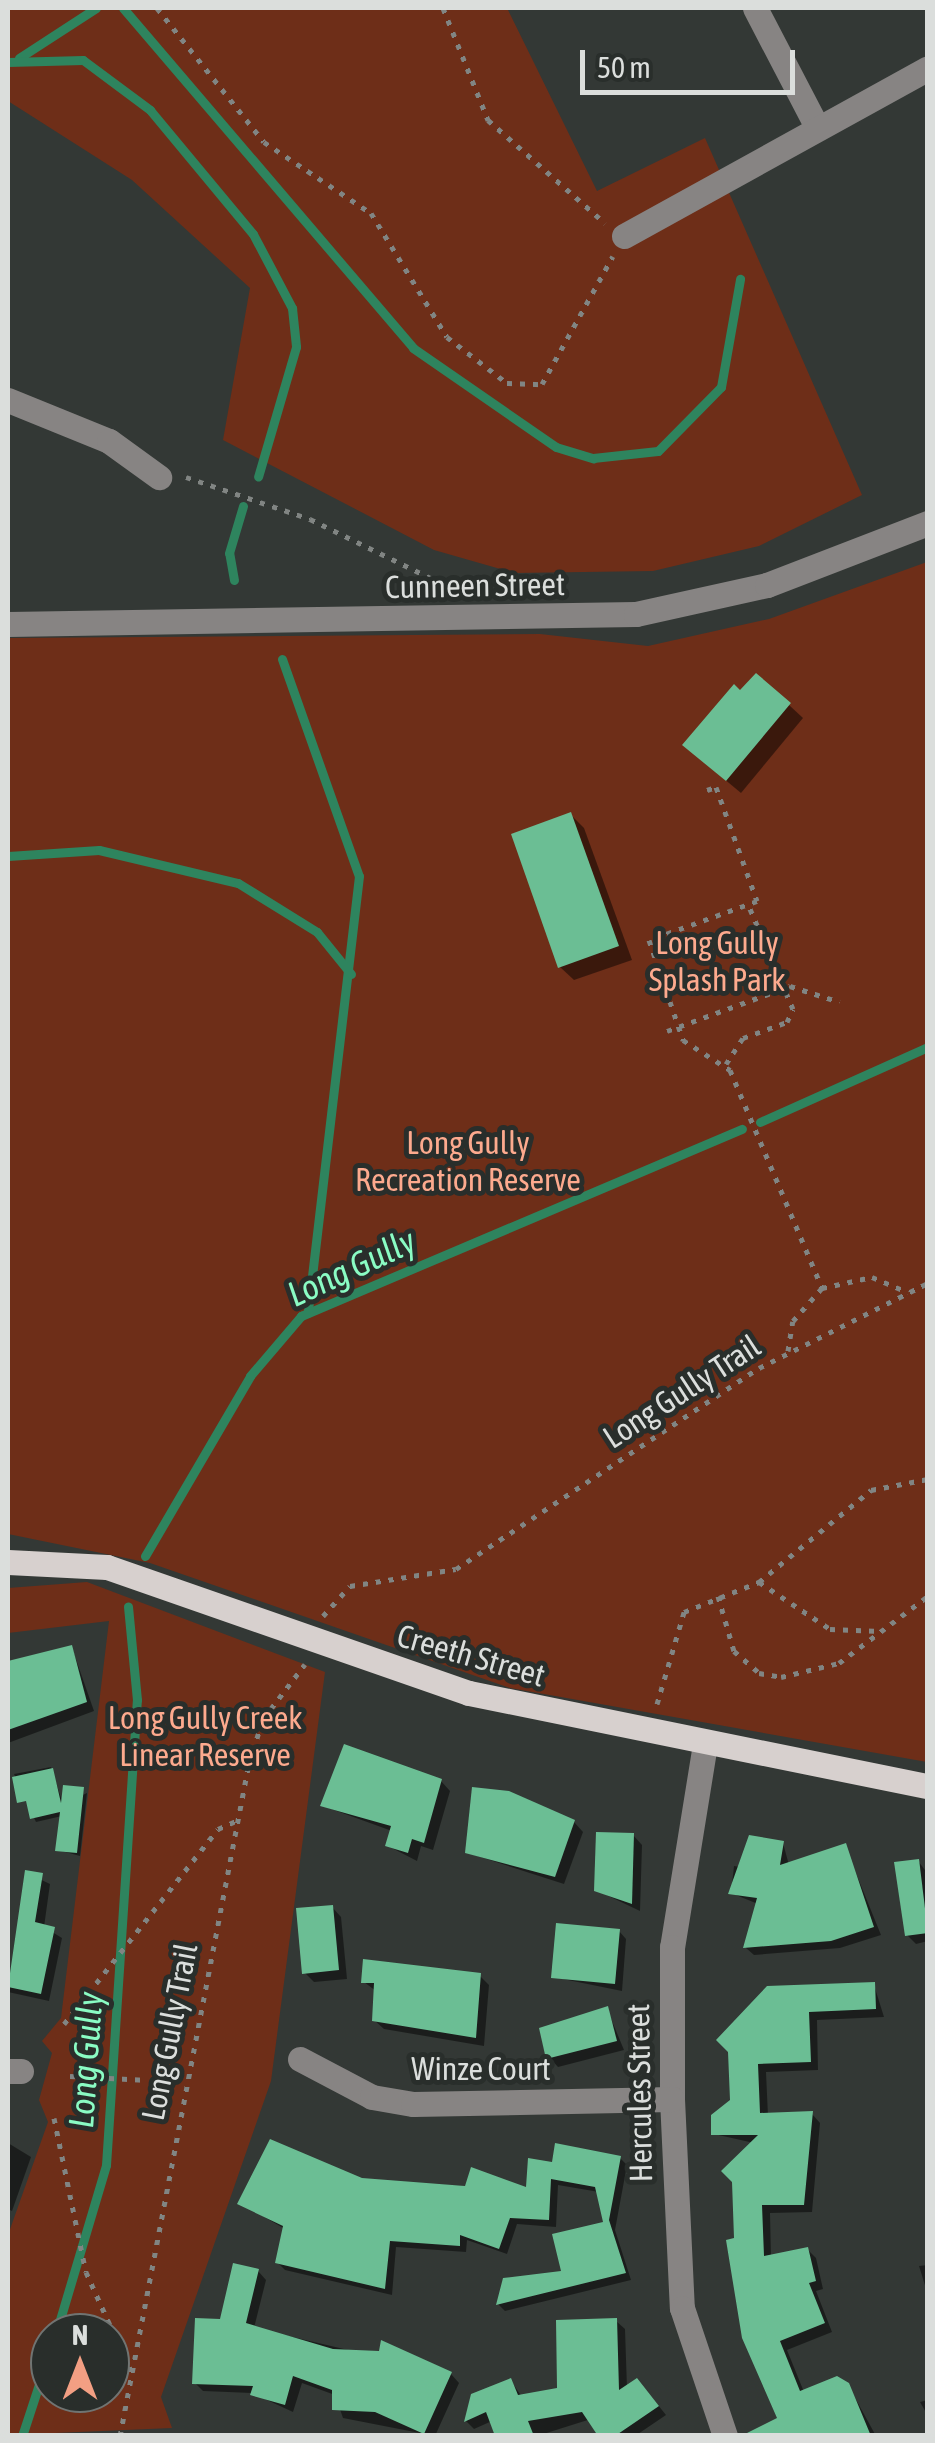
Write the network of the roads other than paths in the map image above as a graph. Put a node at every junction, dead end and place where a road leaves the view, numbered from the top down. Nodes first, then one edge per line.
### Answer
1 (755, 8) edge
2 (928, 68) edge
3 (816, 125) junction
4 (624, 236) road end
5 (8, 400) edge
6 (159, 477) road end
7 (928, 524) edge
8 (8, 624) edge
9 (8, 1562) edge
10 (705, 1744) junction
11 (928, 1786) edge
12 (300, 2059) dead end
13 (672, 2098) junction
14 (725, 2436) edge

1 - 3 street
2 - 3 street
3 - 4 street
5 - 6 street
7 - 8 street, Cunneen Street
9 - 10 main road, Creeth Street
10 - 11 main road, Creeth Street
10 - 13 street, Hercules Street
12 - 13 street, Winze Court
13 - 14 street, Hercules Street

